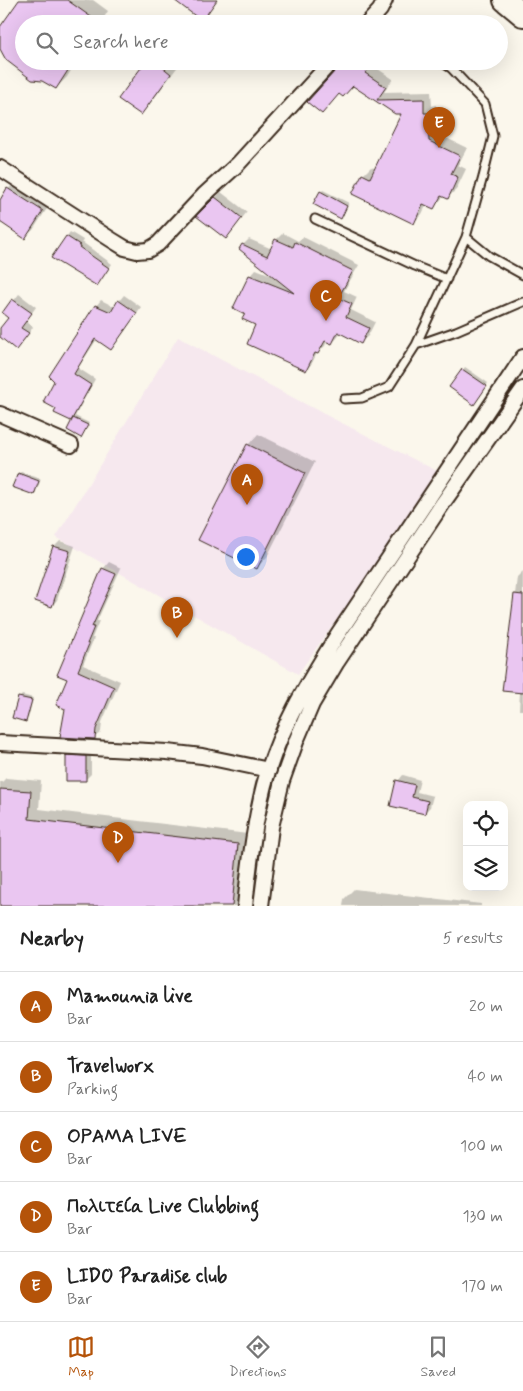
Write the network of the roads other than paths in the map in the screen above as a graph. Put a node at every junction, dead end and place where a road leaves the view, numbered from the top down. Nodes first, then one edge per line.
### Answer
1 (385, 0) edge
2 (505, 0) edge
3 (375, 15) edge
4 (523, 15) edge
5 (324, 70) edge
6 (453, 70) edge
7 (0, 168) edge
8 (315, 219) dead end
9 (466, 237) junction
10 (523, 275) edge
11 (447, 279) junction
12 (523, 302) edge
13 (416, 345) junction
14 (523, 357) edge
15 (523, 389) edge
16 (344, 399) dead end
17 (0, 414) edge
18 (71, 445) dead end
19 (0, 743) edge
20 (269, 770) junction
21 (245, 906) edge
22 (261, 906) edge

1 - 3 street
2 - 4 main road
5 - 7 street
6 - 9 lane
8 - 11 lane
9 - 10 lane
9 - 11 lane
11 - 13 lane
12 - 13 lane
13 - 16 lane
14 - 20 street
15 - 22 street
17 - 18 street
19 - 20 street
20 - 21 street

